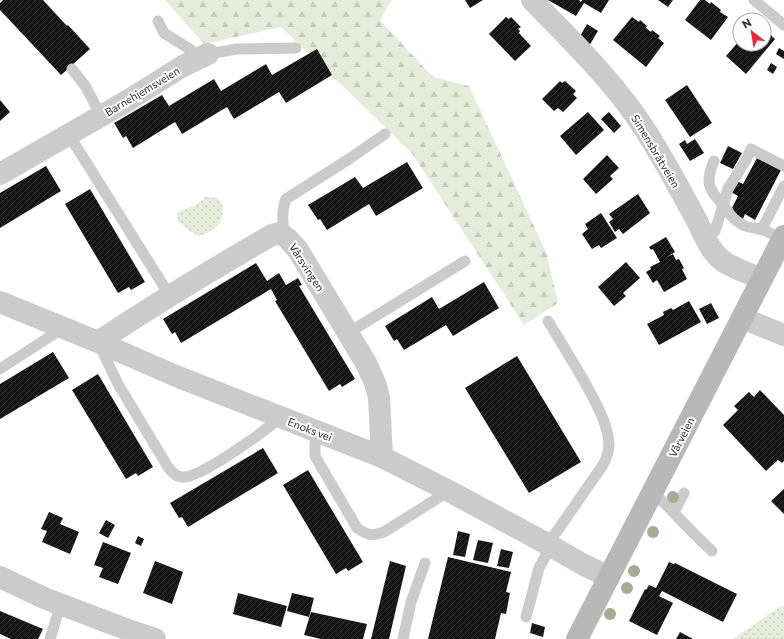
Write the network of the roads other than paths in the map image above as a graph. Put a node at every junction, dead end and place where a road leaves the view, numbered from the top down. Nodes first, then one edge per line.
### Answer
1 (532, 0) edge
2 (754, 0) edge
3 (158, 21) dead end
4 (784, 25) edge
5 (296, 48) dead end
6 (202, 57) junction
7 (72, 69) dead end
8 (101, 116) junction
9 (385, 134) dead end
10 (70, 135) junction
11 (714, 161) dead end
12 (784, 166) edge
13 (0, 174) edge
14 (784, 186) edge
15 (723, 205) junction
16 (762, 230) junction
17 (284, 236) junction
18 (706, 238) junction
19 (783, 238) edge
20 (465, 260) dead end
21 (762, 279) junction
22 (170, 296) junction
23 (0, 302) edge
24 (742, 318) junction
25 (548, 321) dead end
26 (63, 328) junction
27 (348, 333) junction
28 (784, 335) edge
29 (98, 342) junction
30 (0, 369) edge
31 (280, 417) junction
32 (321, 433) junction
33 (382, 457) junction
34 (449, 491) junction
35 (653, 492) junction
36 (684, 493) dead end
37 (674, 512) junction
38 (550, 545) junction
39 (712, 551) dead end
40 (425, 563) dead end
41 (0, 577) edge
42 (610, 577) junction
43 (61, 603) junction
44 (526, 617) dead end
45 (50, 639) edge
46 (155, 639) edge
47 (403, 639) edge
48 (577, 639) edge

1 - 18 street, Simensbråtveien
2 - 4 lane
3 - 6 lane
5 - 6 lane, Barnehjemsveien
6 - 8 street, Barnehjemsveien
7 - 8 lane
8 - 10 street, Barnehjemsveien
9 - 17 lane
10 - 13 street, Barnehjemsveien
10 - 22 lane
11 - 15 lane
12 - 15 lane
14 - 16 lane
15 - 16 lane
15 - 18 lane
16 - 19 lane
17 - 22 street, Vårsvingen
17 - 27 street, Vårsvingen
18 - 21 street, Simensbråtveien
19 - 21 street, Vårveien
20 - 27 lane
21 - 24 street, Vårveien
22 - 29 street, Vårsvingen
23 - 26 street, Enoks vei
24 - 28 street
24 - 35 street, Vårveien
25 - 38 lane
26 - 29 street, Enoks vei
26 - 30 lane
27 - 33 street, Vårsvingen
29 - 31 street, Enoks vei
29 - 31 lane
31 - 32 street, Enoks vei
32 - 33 street, Enoks vei
32 - 34 lane
33 - 34 street, Enoks vei
34 - 38 street, Enoks vei
35 - 37 lane
35 - 42 street, Vårveien
36 - 37 lane
37 - 39 lane
38 - 42 street, Enoks vei
38 - 44 lane
40 - 47 lane
41 - 43 street
42 - 48 street, Vårveien
43 - 45 lane
43 - 46 street

